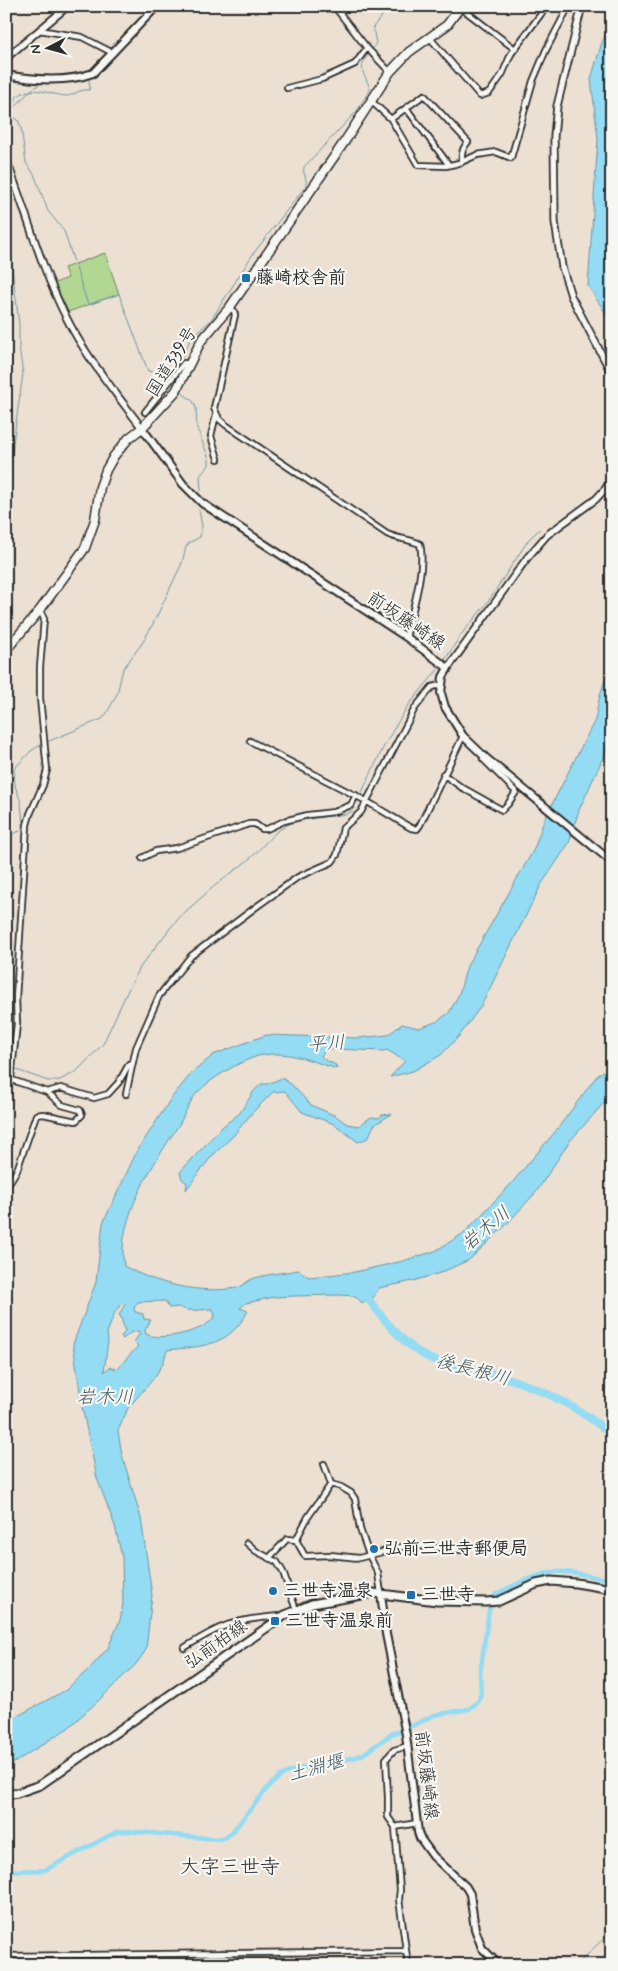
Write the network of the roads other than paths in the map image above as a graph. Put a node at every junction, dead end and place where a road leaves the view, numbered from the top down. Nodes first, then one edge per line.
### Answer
1 (68, 6) edge
2 (157, 6) edge
3 (334, 6) edge
4 (547, 6) edge
5 (569, 6) edge
6 (582, 6) edge
7 (461, 7) edge
8 (38, 30) junction
9 (430, 38) junction
10 (367, 48) junction
11 (515, 49) junction
12 (113, 53) junction
13 (6, 58) edge
14 (390, 72) junction
15 (6, 75) edge
16 (287, 88) dead end
17 (371, 101) junction
18 (406, 108) junction
19 (391, 119) junction
20 (6, 159) edge
21 (462, 162) junction
22 (449, 166) junction
23 (230, 306) junction
24 (189, 364) junction
25 (612, 374) edge
26 (145, 412) dead end
27 (216, 415) junction
28 (142, 428) junction
29 (218, 459) dead end
30 (612, 476) edge
31 (40, 610) junction
32 (406, 637) junction
33 (6, 650) edge
34 (448, 668) junction
35 (441, 684) junction
36 (463, 736) junction
37 (250, 741) dead end
38 (483, 756) junction
39 (443, 774) junction
40 (357, 796) junction
41 (364, 800) junction
42 (142, 858) dead end
43 (612, 862) edge
44 (132, 1059) junction
45 (8, 1078) edge
46 (47, 1092) junction
47 (126, 1094) dead end
48 (6, 1188) edge
49 (324, 1464) dead end
50 (331, 1484) junction
51 (296, 1540) junction
52 (247, 1543) dead end
53 (462, 1550) dead end
54 (369, 1555) junction
55 (270, 1557) junction
56 (612, 1589) edge
57 (381, 1593) junction
58 (296, 1610) junction
59 (285, 1615) junction
60 (184, 1648) dead end
61 (408, 1746) junction
62 (6, 1795) edge
63 (416, 1823) junction
64 (395, 1827) junction
65 (406, 1951) junction
66 (6, 1956) edge
67 (408, 1965) edge
68 (499, 1965) edge

1 - 8 street
2 - 12 main road
3 - 10 street
4 - 11 street
5 - 21 street
6 - 25 street
7 - 9 highway, 国道339号
7 - 11 street
8 - 12 street
8 - 13 street
9 - 11 street
9 - 14 highway, 国道339号
10 - 14 street
10 - 16 street
12 - 15 main road
14 - 17 highway, 国道339号
17 - 19 street
17 - 23 highway, 国道339号
18 - 19 street
18 - 21 street
18 - 22 street
19 - 22 street
20 - 28 street
21 - 22 street
23 - 24 highway, 国道339号
23 - 27 street
24 - 26 street
24 - 28 highway, 国道339号
27 - 29 street
27 - 32 street
28 - 31 highway, 国道339号
28 - 32 main road, 前坂藤崎線
30 - 34 street
31 - 33 highway, 国道339号
31 - 45 street
32 - 34 main road, 前坂藤崎線
34 - 35 main road, 前坂藤崎線
35 - 36 main road
35 - 41 street
36 - 38 main road
36 - 39 street
37 - 40 street
38 - 39 street
38 - 43 main road
39 - 41 street
40 - 41 street
40 - 42 street
41 - 44 street
44 - 46 street
44 - 47 street
45 - 46 street
46 - 48 street
49 - 50 street
50 - 51 street
50 - 54 street
51 - 54 street
51 - 55 street
52 - 55 street
53 - 54 street
54 - 57 street
55 - 58 street
56 - 57 main road, 弘前柏線
57 - 58 main road, 弘前柏線
57 - 61 main road, 前坂藤崎線
58 - 59 main road, 弘前柏線
59 - 60 street
59 - 62 main road, 弘前柏線
61 - 63 main road, 前坂藤崎線
61 - 64 street
63 - 64 street
63 - 68 main road, 前坂藤崎線
64 - 65 street
65 - 66 street
65 - 67 street

